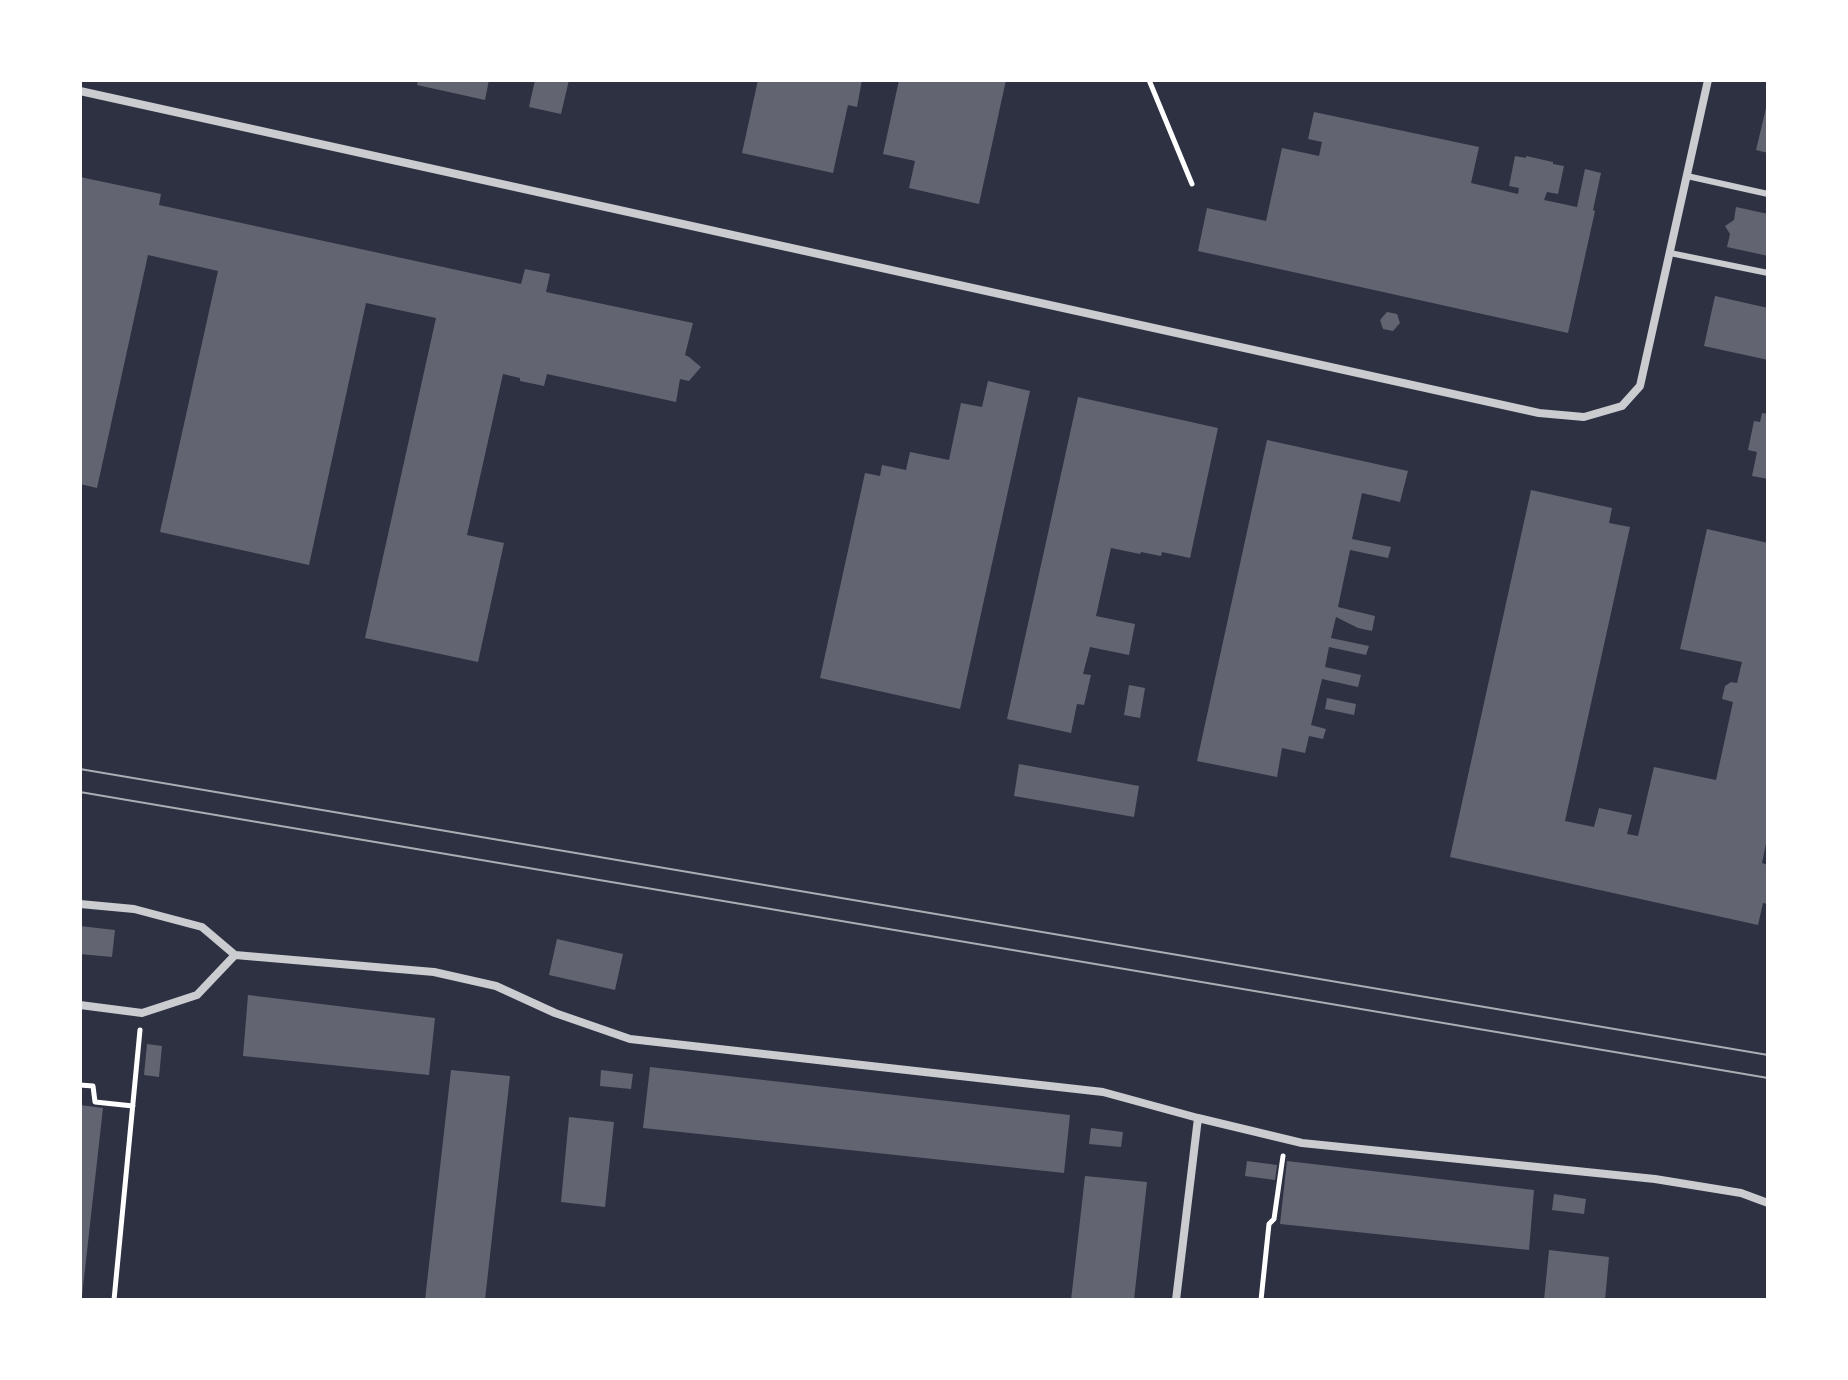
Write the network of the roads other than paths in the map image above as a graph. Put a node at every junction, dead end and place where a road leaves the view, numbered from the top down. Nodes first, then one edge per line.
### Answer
1 (1708, 80) edge
2 (80, 91) edge
3 (1687, 176) junction
4 (1768, 194) edge
5 (1670, 253) junction
6 (1768, 273) edge
7 (80, 904) edge
8 (235, 955) junction
9 (80, 1005) edge
10 (1198, 1118) junction
11 (1768, 1203) edge
12 (1176, 1300) edge

1 - 3 street
2 - 5 street
3 - 4 lane
3 - 5 street
5 - 6 lane
7 - 8 street
8 - 9 street
8 - 10 street
10 - 11 street
10 - 12 street

